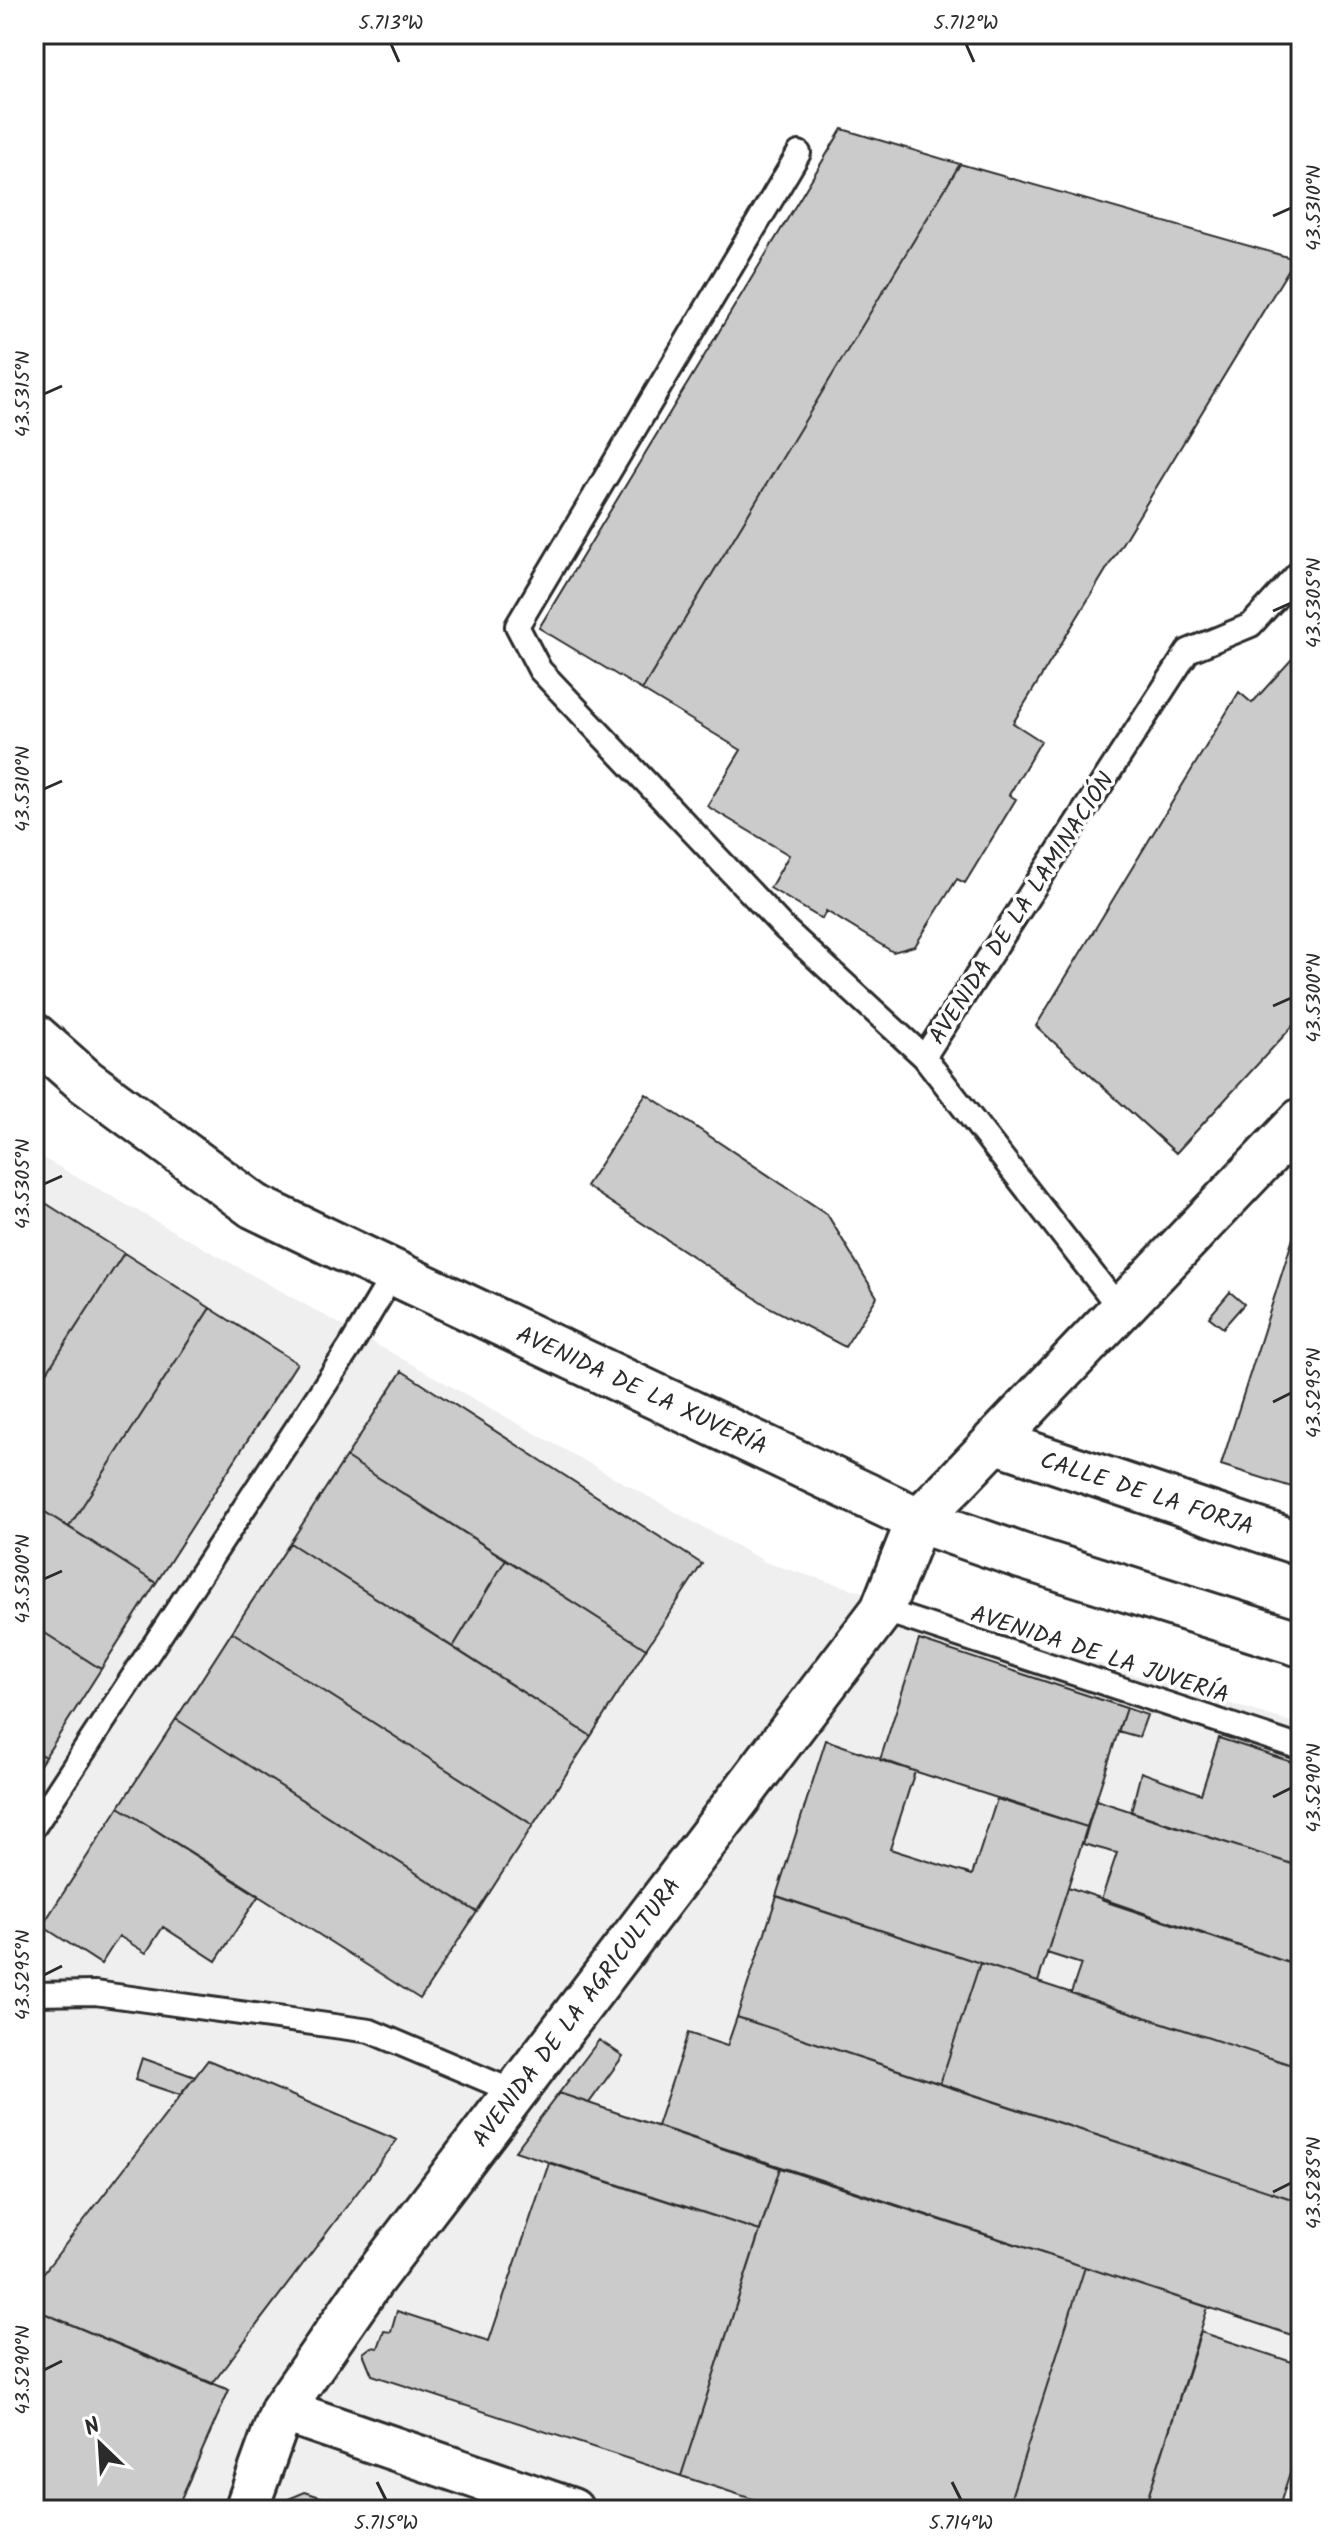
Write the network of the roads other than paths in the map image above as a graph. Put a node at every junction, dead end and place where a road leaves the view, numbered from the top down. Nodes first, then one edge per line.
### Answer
1 (799, 153) dead end
2 (1301, 570) edge
3 (34, 1036) edge
4 (924, 1057) junction
5 (1301, 1120) edge
6 (394, 1273) junction
7 (1120, 1309) junction
8 (994, 1441) junction
9 (918, 1520) junction
10 (1301, 1544) edge
11 (882, 1610) junction
12 (1301, 1644) edge
13 (1301, 1748) edge
14 (34, 1827) edge
15 (34, 1994) edge
16 (515, 2092) junction
17 (282, 2410) junction
18 (246, 2510) edge
19 (572, 2510) edge

1 - 4 lane
2 - 4 lane, AVENIDA DE LA LAMINACIÓN
3 - 6 street, AVENIDA DE LA XUVERÍA
4 - 7 lane, AVENIDA DE LA LAMINACIÓN
5 - 7 street
6 - 9 street, AVENIDA DE LA XUVERÍA
6 - 14 lane
7 - 8 street
8 - 9 street
8 - 10 street, CALLE DE LA FORJA
9 - 11 street, AVENIDA DE LA AGRICULTURA
9 - 12 street, AVENIDA DE LA XUVERÍA
11 - 13 lane, AVENIDA DE LA JUVERÍA
11 - 16 street, AVENIDA DE LA AGRICULTURA
15 - 16 lane
16 - 17 street, AVENIDA DE LA AGRICULTURA
17 - 18 street, AVENIDA DE LA AGRICULTURA
17 - 19 street

